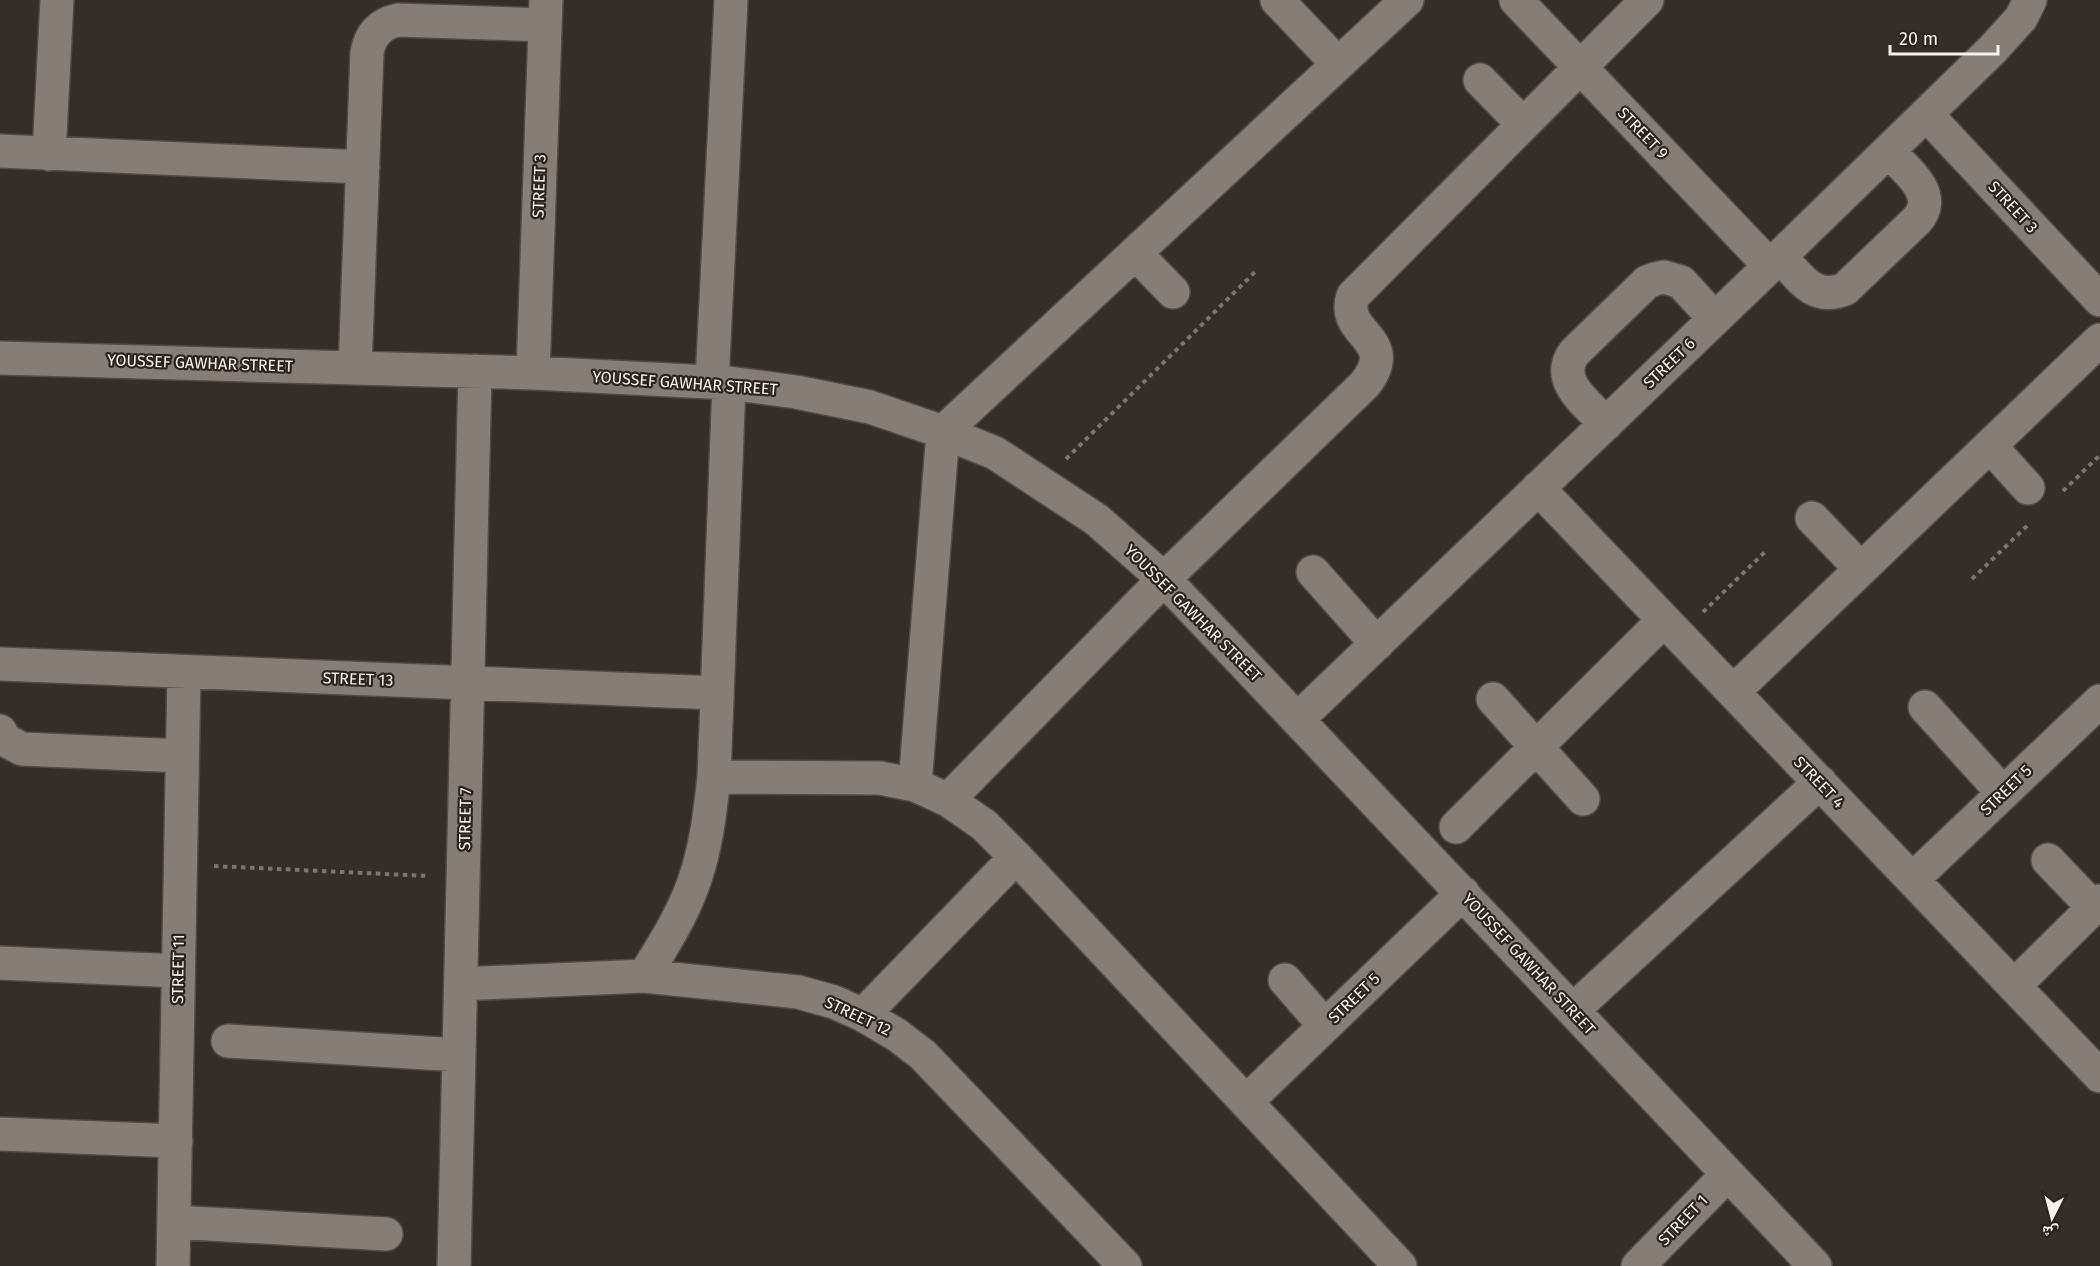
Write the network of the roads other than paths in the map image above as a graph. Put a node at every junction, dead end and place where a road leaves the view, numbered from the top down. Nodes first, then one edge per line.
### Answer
1 (57, 0) edge
2 (731, 0) edge
3 (1277, 0) edge
4 (1407, 0) edge
5 (1516, 0) edge
6 (1647, 0) edge
7 (2030, 0) edge
8 (545, 13) edge
9 (1338, 64) junction
10 (1580, 67) junction
11 (1480, 80) dead end
12 (1926, 114) junction
13 (1523, 124) junction
14 (1888, 151) junction
15 (0, 152) edge
16 (49, 154) junction
17 (363, 168) junction
18 (1135, 254) junction
19 (1775, 261) junction
20 (1173, 292) dead end
21 (2100, 300) edge
22 (1715, 319) junction
23 (2100, 340) edge
24 (0, 358) edge
25 (355, 368) junction
26 (475, 371) junction
27 (533, 373) junction
28 (720, 382) junction
29 (1606, 424) junction
30 (943, 432) junction
31 (1990, 446) junction
32 (1538, 488) junction
33 (2028, 488) dead end
34 (1812, 518) dead end
35 (1861, 569) junction
36 (1312, 572) dead end
37 (1164, 579) junction
38 (1671, 627) junction
39 (1377, 644) junction
40 (0, 664) edge
41 (184, 673) junction
42 (468, 683) junction
43 (1733, 692) junction
44 (717, 693) junction
45 (1493, 699) dead end
46 (2100, 701) edge
47 (1925, 707) dead end
48 (1298, 719) junction
49 (0, 731) edge
50 (1536, 747) junction
51 (182, 756) junction
52 (714, 777) junction
53 (1820, 782) junction
54 (915, 785) junction
55 (2003, 793) junction
56 (1583, 799) dead end
57 (948, 800) junction
58 (1456, 827) dead end
59 (1016, 857) junction
60 (2048, 860) dead end
61 (1913, 879) junction
62 (1462, 893) junction
63 (2097, 904) edge
64 (0, 963) edge
65 (178, 971) junction
66 (644, 976) junction
67 (1285, 980) dead end
68 (461, 984) junction
69 (2014, 986) junction
70 (1573, 1010) junction
71 (863, 1015) junction
72 (1325, 1026) junction
73 (228, 1041) dead end
74 (459, 1055) junction
75 (2100, 1076) edge
76 (1246, 1102) junction
77 (0, 1134) edge
78 (176, 1141) junction
79 (1728, 1174) junction
80 (174, 1222) junction
81 (386, 1234) dead end
82 (173, 1266) edge
83 (454, 1266) edge
84 (1125, 1266) edge
85 (1400, 1266) edge
86 (1638, 1266) edge
87 (1815, 1266) edge

1 - 16 street
2 - 28 street
3 - 9 street
4 - 9 street
5 - 10 street, STREET 9
6 - 10 street
7 - 12 street, STREET 6
8 - 17 street
8 - 27 street, STREET 3
9 - 18 street
10 - 13 street
10 - 19 street, STREET 9
11 - 13 street
12 - 14 street, STREET 6
12 - 21 street, STREET 3
13 - 37 street
14 - 19 street, STREET 6
14 - 19 street, STREET 9
15 - 16 street
16 - 17 street
17 - 25 street
18 - 20 street
18 - 30 street
19 - 22 street, STREET 6
22 - 29 street, STREET 6
22 - 29 street
23 - 31 street
24 - 25 street, YOUSSEF GAWHAR STREET
25 - 26 street, YOUSSEF GAWHAR STREET
26 - 27 street, YOUSSEF GAWHAR STREET
26 - 42 street, STREET 7
27 - 28 street, YOUSSEF GAWHAR STREET
28 - 30 street, YOUSSEF GAWHAR STREET
28 - 44 street
29 - 32 street, STREET 6
30 - 37 street, YOUSSEF GAWHAR STREET
30 - 54 street
31 - 33 street
31 - 35 street
32 - 38 street, STREET 4
32 - 39 street, STREET 6
34 - 35 street
35 - 43 street
36 - 39 street
37 - 48 street, YOUSSEF GAWHAR STREET
37 - 57 street
38 - 43 street, STREET 4
38 - 50 street
39 - 48 street, STREET 6
40 - 41 street, STREET 13
41 - 42 street, STREET 13
41 - 51 street, STREET 11
42 - 44 street, STREET 13
42 - 68 street, STREET 7
43 - 53 street, STREET 4
44 - 52 street
45 - 50 street
46 - 55 street, STREET 5
47 - 55 street
48 - 62 street, YOUSSEF GAWHAR STREET
49 - 51 street
50 - 56 street
50 - 58 street
51 - 65 street, STREET 11
52 - 54 street
52 - 66 street
53 - 61 street, STREET 4
53 - 70 street
54 - 57 street
55 - 61 street, STREET 5
57 - 59 street
59 - 71 street
59 - 76 street
60 - 63 street
61 - 69 street, STREET 4
62 - 70 street, YOUSSEF GAWHAR STREET
62 - 72 street, STREET 5
63 - 69 street
64 - 65 street
65 - 78 street, STREET 11
66 - 68 street, STREET 12
66 - 71 street, STREET 12
67 - 72 street
68 - 74 street, STREET 7
69 - 75 street, STREET 4
70 - 79 street, YOUSSEF GAWHAR STREET
71 - 84 street, STREET 12
72 - 76 street, STREET 5
73 - 74 street
74 - 83 street, STREET 7
76 - 85 street
77 - 78 street
78 - 80 street, STREET 11
79 - 86 street, STREET 1
79 - 87 street, YOUSSEF GAWHAR STREET
80 - 81 street
80 - 82 street, STREET 11

